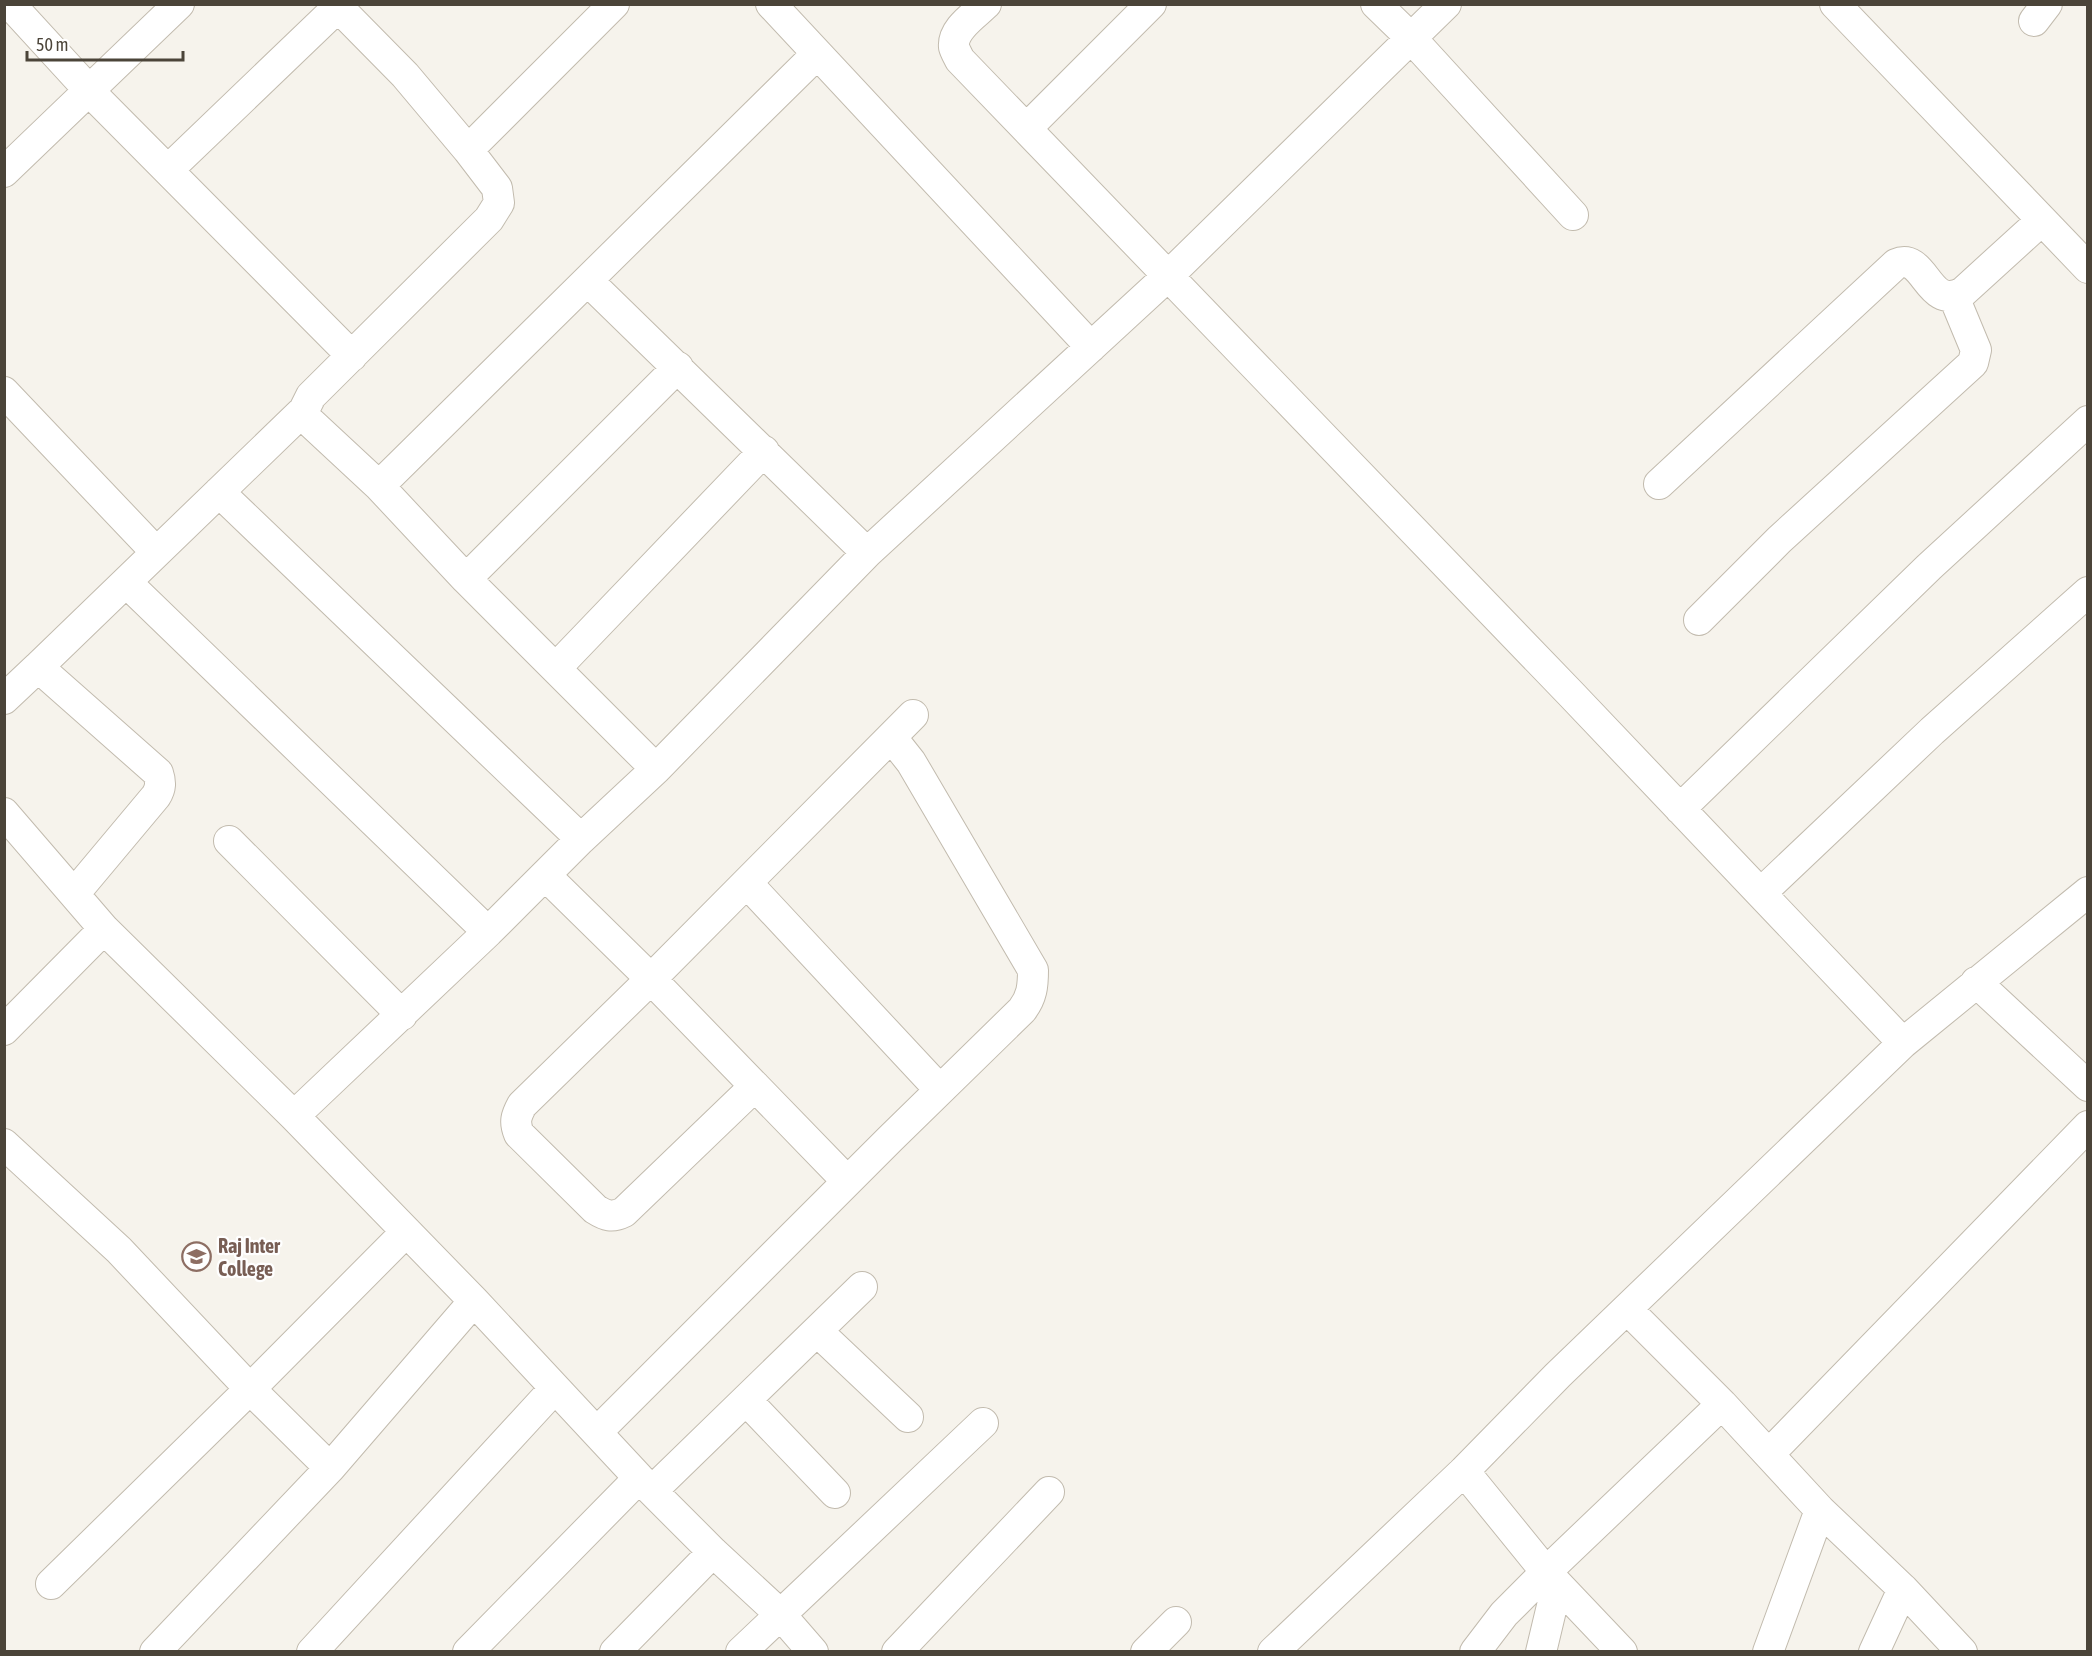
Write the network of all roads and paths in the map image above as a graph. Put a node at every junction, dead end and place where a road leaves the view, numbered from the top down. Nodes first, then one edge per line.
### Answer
1 (179, 4) edge
2 (614, 4) edge
3 (771, 4) edge
4 (986, 4) edge
5 (1151, 4) edge
6 (1376, 4) edge
7 (1446, 4) edge
8 (1835, 4) edge
9 (10, 5) edge
10 (337, 6) edge
11 (4, 9) edge
12 (1411, 38) junction
13 (817, 54) junction
14 (89, 90) junction
15 (1027, 128) junction
16 (468, 150) junction
17 (168, 170) junction
18 (4, 172) edge
19 (1573, 215) dead end
20 (2042, 220) junction
21 (2088, 268) edge
22 (1169, 275) junction
23 (588, 281) junction
24 (1954, 297) junction
25 (1091, 347) junction
26 (352, 356) junction
27 (678, 368) junction
28 (4, 392) edge
29 (304, 410) junction
30 (2088, 421) edge
31 (764, 451) junction
32 (1659, 484) dead end
33 (379, 486) junction
34 (219, 492) junction
35 (156, 552) junction
36 (867, 553) junction
37 (466, 579) junction
38 (126, 582) junction
39 (2088, 592) edge
40 (1699, 620) dead end
41 (38, 667) junction
42 (556, 668) junction
43 (4, 699) edge
44 (913, 715) dead end
45 (892, 738) junction
46 (656, 770) junction
47 (1680, 809) junction
48 (4, 813) edge
49 (581, 839) junction
50 (229, 841) dead end
51 (546, 876) junction
52 (747, 883) junction
53 (2088, 892) edge
54 (1761, 893) junction
55 (74, 894) junction
56 (104, 928) junction
57 (488, 932) junction
58 (651, 979) junction
59 (1976, 982) junction
60 (402, 1015) junction
61 (4, 1030) edge
62 (1903, 1043) junction
63 (754, 1086) junction
64 (2088, 1086) edge
65 (940, 1090) junction
66 (294, 1116) junction
67 (2088, 1126) edge
68 (4, 1144) edge
69 (848, 1181) junction
70 (405, 1233) junction
71 (862, 1287) dead end
72 (474, 1301) junction
73 (1627, 1309) junction
74 (817, 1331) junction
75 (555, 1388) junction
76 (250, 1389) junction
77 (746, 1400) junction
78 (1722, 1404) junction
79 (908, 1417) dead end
80 (983, 1423) dead end
81 (597, 1432) junction
82 (1769, 1454) junction
83 (330, 1468) junction
84 (1464, 1472) junction
85 (646, 1484) junction
86 (1048, 1492) dead end
87 (835, 1493) dead end
88 (1820, 1510) junction
89 (713, 1552) junction
90 (1552, 1579) junction
91 (51, 1584) dead end
92 (1903, 1589) junction
93 (780, 1614) junction
94 (1176, 1623) dead end
95 (155, 1652) edge
96 (312, 1652) edge
97 (468, 1652) edge
98 (615, 1652) edge
99 (741, 1652) edge
100 (813, 1652) edge
101 (897, 1652) edge
102 (1146, 1652) edge
103 (1273, 1652) edge
104 (1475, 1652) edge
105 (1541, 1652) edge
106 (1622, 1652) edge
107 (1768, 1652) edge
108 (1874, 1652) edge
109 (1962, 1652) edge

1 - 14 street
2 - 16 street
3 - 13 street
4 - 15 street
5 - 15 street
6 - 12 street
7 - 12 street
8 - 20 street
9 - 11 street
9 - 14 street
10 - 16 street
10 - 17 street
12 - 19 street
12 - 22 street
13 - 23 street
13 - 25 street
14 - 17 street
14 - 18 street
15 - 22 street
16 - 26 street
17 - 26 street
20 - 21 street
20 - 24 street
22 - 25 street
22 - 47 street
23 - 27 street
23 - 33 street
24 - 32 street
24 - 40 street
25 - 36 street
26 - 29 street
27 - 31 street
27 - 37 street
28 - 35 street
29 - 33 street
29 - 34 street
30 - 47 street
31 - 36 street
31 - 42 street
33 - 37 street
34 - 35 street
34 - 49 street
35 - 38 street
36 - 46 street
37 - 42 street
38 - 41 street
38 - 57 street
39 - 54 street
41 - 43 street
41 - 55 street
42 - 46 street
44 - 45 street
45 - 52 street
45 - 65 street
46 - 49 street
47 - 54 street
48 - 55 street
49 - 51 street
50 - 60 street
51 - 57 street
51 - 58 street
52 - 58 street
52 - 65 street
53 - 59 street
54 - 62 street
55 - 56 street
56 - 61 street
56 - 66 street
57 - 60 street
58 - 63 street
58 - 63 street
59 - 62 street
59 - 64 street
60 - 66 street
62 - 73 street
63 - 69 street
65 - 69 street
66 - 70 street
67 - 82 street
68 - 76 street
69 - 81 street
70 - 72 street
70 - 76 street
71 - 74 street
72 - 75 street
72 - 83 street
73 - 78 street
73 - 84 street
74 - 77 street
74 - 79 street
75 - 81 street
75 - 96 street
76 - 83 street
76 - 91 street
77 - 85 street
77 - 87 street
78 - 82 street
78 - 90 street
80 - 93 street
81 - 85 street
82 - 88 street
83 - 95 street
84 - 90 street
84 - 103 street
85 - 89 street
85 - 97 street
86 - 101 street
88 - 92 street
88 - 107 street
89 - 93 street
89 - 98 street
90 - 104 street
90 - 105 street
90 - 106 street
92 - 108 street
92 - 109 street
93 - 99 street
93 - 100 street
94 - 102 street

